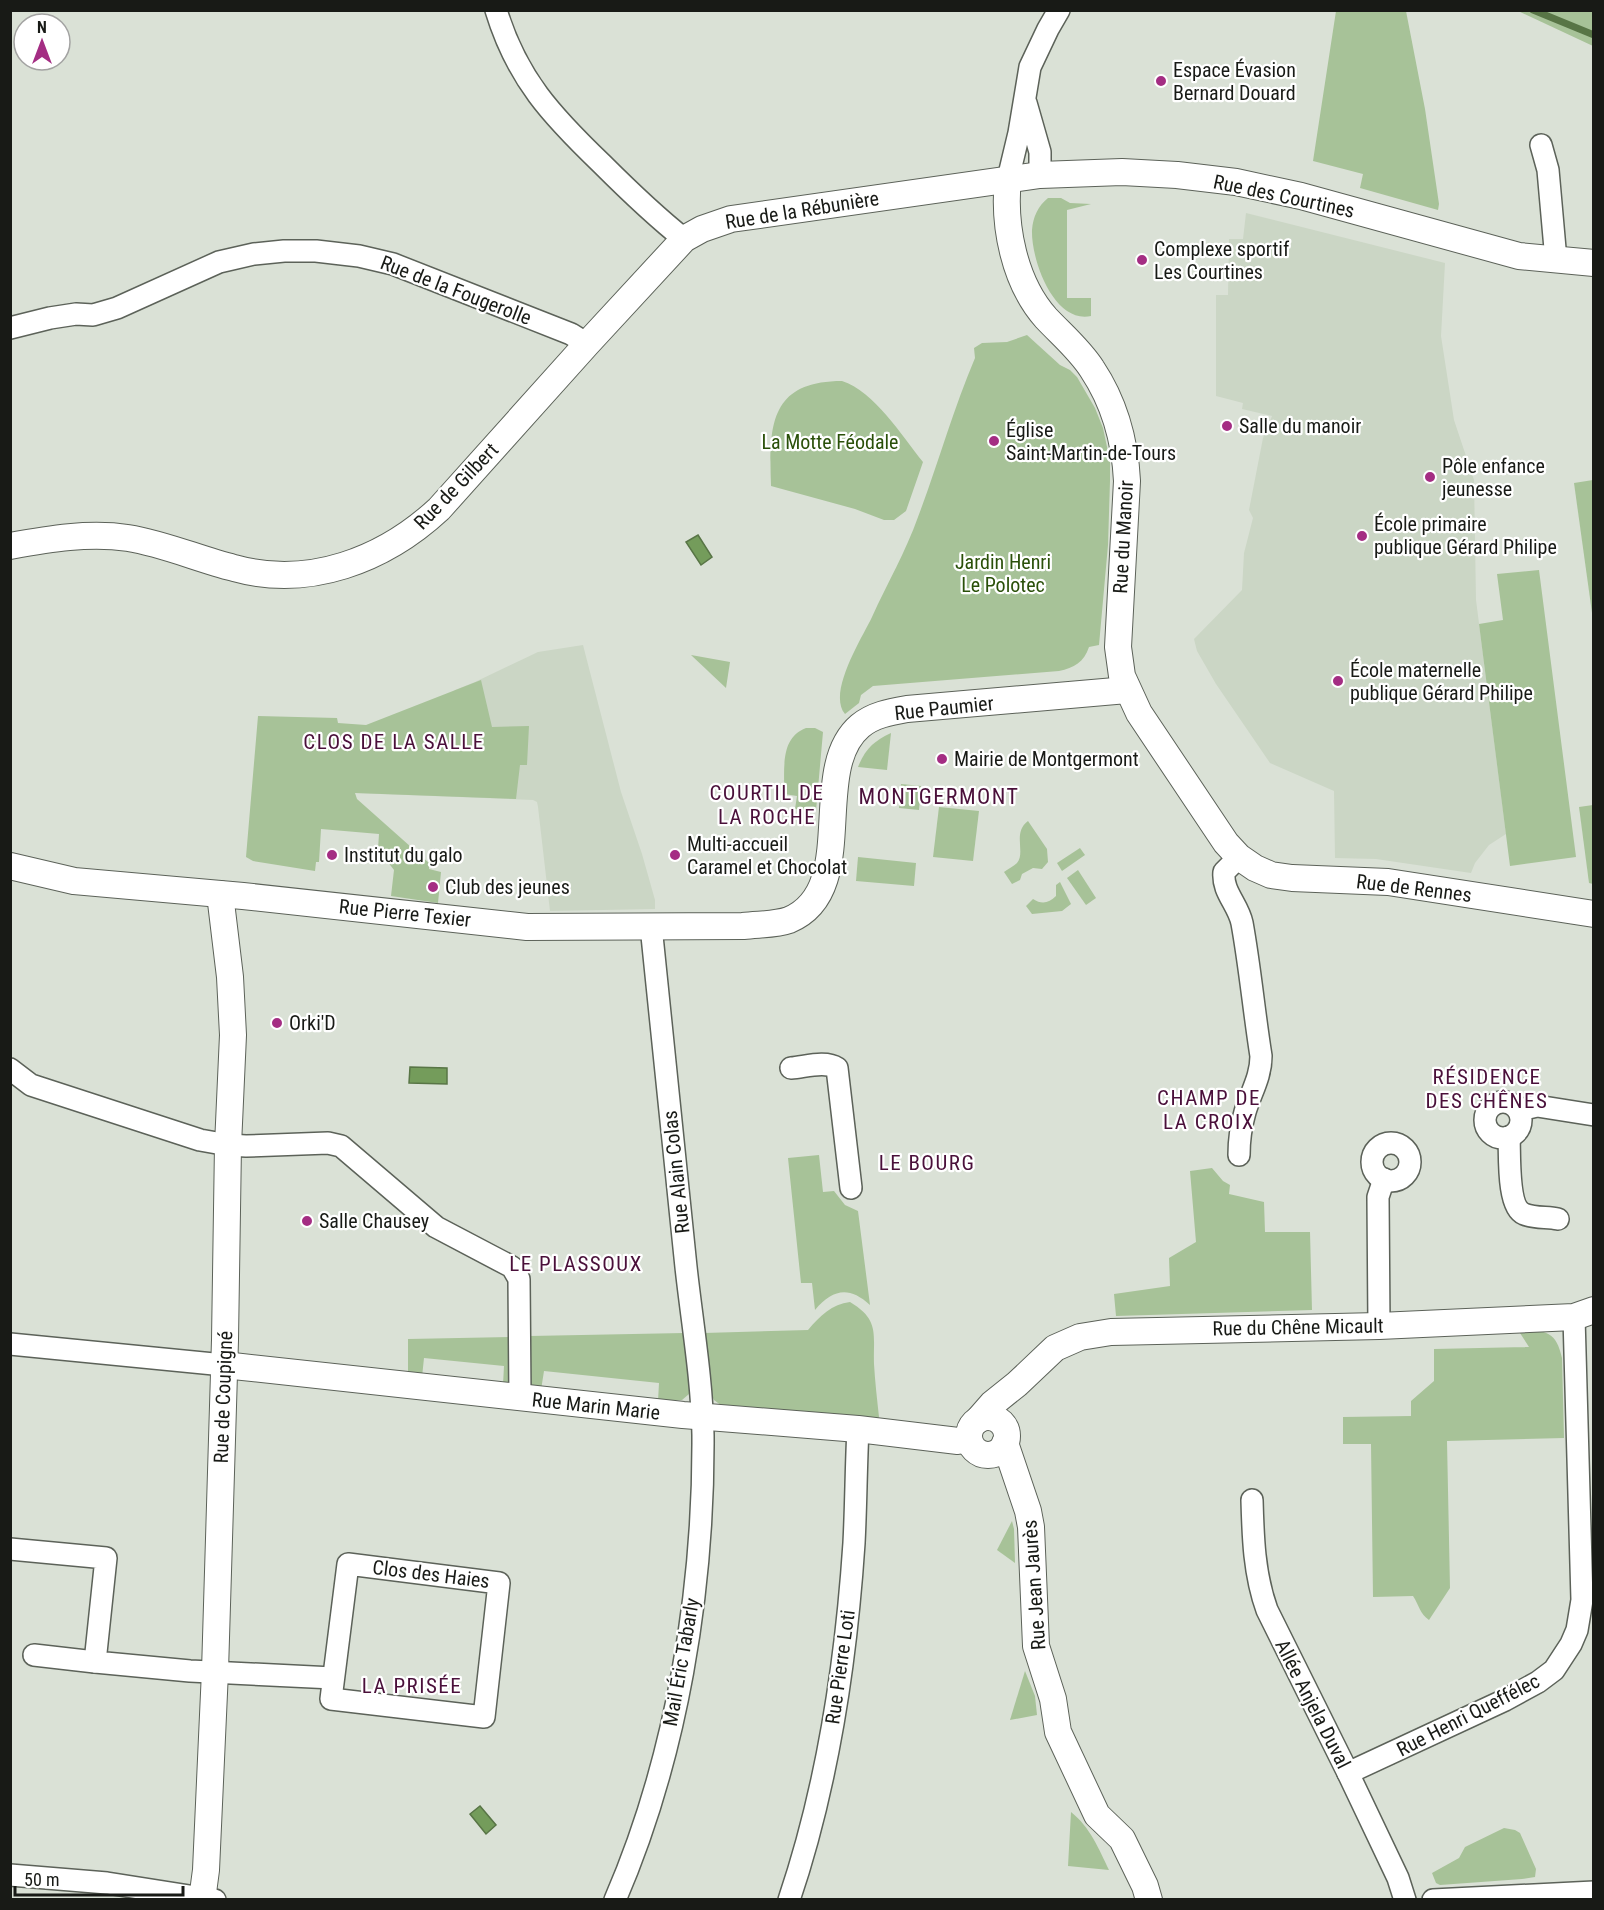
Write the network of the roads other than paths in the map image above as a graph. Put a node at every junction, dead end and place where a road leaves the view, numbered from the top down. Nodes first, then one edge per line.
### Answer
1 (496, 10) edge
2 (1059, 10) edge
3 (1024, 100) junction
4 (1541, 145) dead end
5 (1040, 175) junction
6 (1008, 179) junction
7 (684, 239) junction
8 (1556, 260) junction
9 (1593, 263) edge
10 (10, 328) edge
11 (587, 344) junction
12 (10, 546) edge
13 (1127, 690) junction
14 (1239, 857) junction
15 (10, 866) edge
16 (220, 894) junction
17 (799, 914) joint
18 (1593, 914) edge
19 (651, 926) junction
20 (791, 1068) dead end
21 (10, 1069) edge
22 (1519, 1110) junction
23 (1593, 1115) edge
24 (1509, 1137) junction
25 (228, 1145) junction
26 (1239, 1155) dead end
27 (1384, 1179) dead end
28 (852, 1188) dead end
29 (1558, 1218) dead end
30 (1584, 1314) edge
31 (1379, 1326) junction
32 (10, 1344) edge
33 (224, 1365) junction
34 (1017, 1384) junction
35 (520, 1397) junction
36 (702, 1417) junction
37 (858, 1429) junction
38 (976, 1437) junction
39 (1006, 1437) junction
40 (1023, 1496) junction
41 (1252, 1500) dead end
42 (10, 1549) edge
43 (34, 1655) dead end
44 (96, 1662) junction
45 (215, 1671) junction
46 (333, 1678) junction
47 (1348, 1773) junction
48 (10, 1875) edge
49 (1593, 1892) edge
50 (207, 1899) edge
51 (615, 1899) edge
52 (789, 1899) edge
53 (1149, 1899) edge
54 (1405, 1899) edge
55 (1433, 1899) edge

1 - 7 street
2 - 3 street
3 - 5 street
3 - 6 street
4 - 8 street
5 - 6 street, Rue des Courtines
5 - 8 street, Rue des Courtines
6 - 7 street, Rue de la Rébunière
6 - 13 street, Rue du Manoir
7 - 11 street, Rue de Gilbert
8 - 9 street, Rue des Courtines
10 - 11 street, Rue de la Fougerolle
11 - 12 street, Rue de Gilbert
13 - 14 street, Rue du Manoir
13 - 17 street, Rue Paumier
14 - 18 street, Rue de Rennes
14 - 26 street
15 - 16 street, Rue Pierre Texier
16 - 19 street, Rue Pierre Texier
16 - 25 street, Rue de Coupigné
17 - 19 street, Rue Pierre Texier
19 - 36 street, Rue Alain Colas
20 - 28 street
21 - 25 street
22 - 23 street
22 - 24 street
22 - 24 street
24 - 29 street
25 - 33 street, Rue de Coupigné
25 - 35 street
27 - 31 street
30 - 31 street, Rue du Chêne Micault
30 - 47 street, Rue Henri Queffélec
31 - 34 street, Rue du Chêne Micault
32 - 33 street
33 - 35 street, Rue Marin Marie
33 - 45 street, Rue de Coupigné
34 - 38 street, Rue du Chêne Micault
34 - 39 street
35 - 36 street, Rue Marin Marie
36 - 37 street, Rue Marin Marie
36 - 51 street, Mail Éric Tabarly
37 - 38 street, Rue Marin Marie
37 - 52 street, Rue Pierre Loti
38 - 39 street
38 - 39 street
38 - 40 street, Rue Jean Jaurès
39 - 40 street, Rue Jean Jaurès
40 - 53 street, Rue Jean Jaurès
41 - 47 street, Allée Anjela Duval
42 - 44 street
43 - 44 street
44 - 45 street
45 - 46 street
45 - 50 street, Rue de Coupigné
46 - 46 street, Clos des Haies
47 - 54 street, Allée Anjela Duval
48 - 50 street
49 - 55 street

